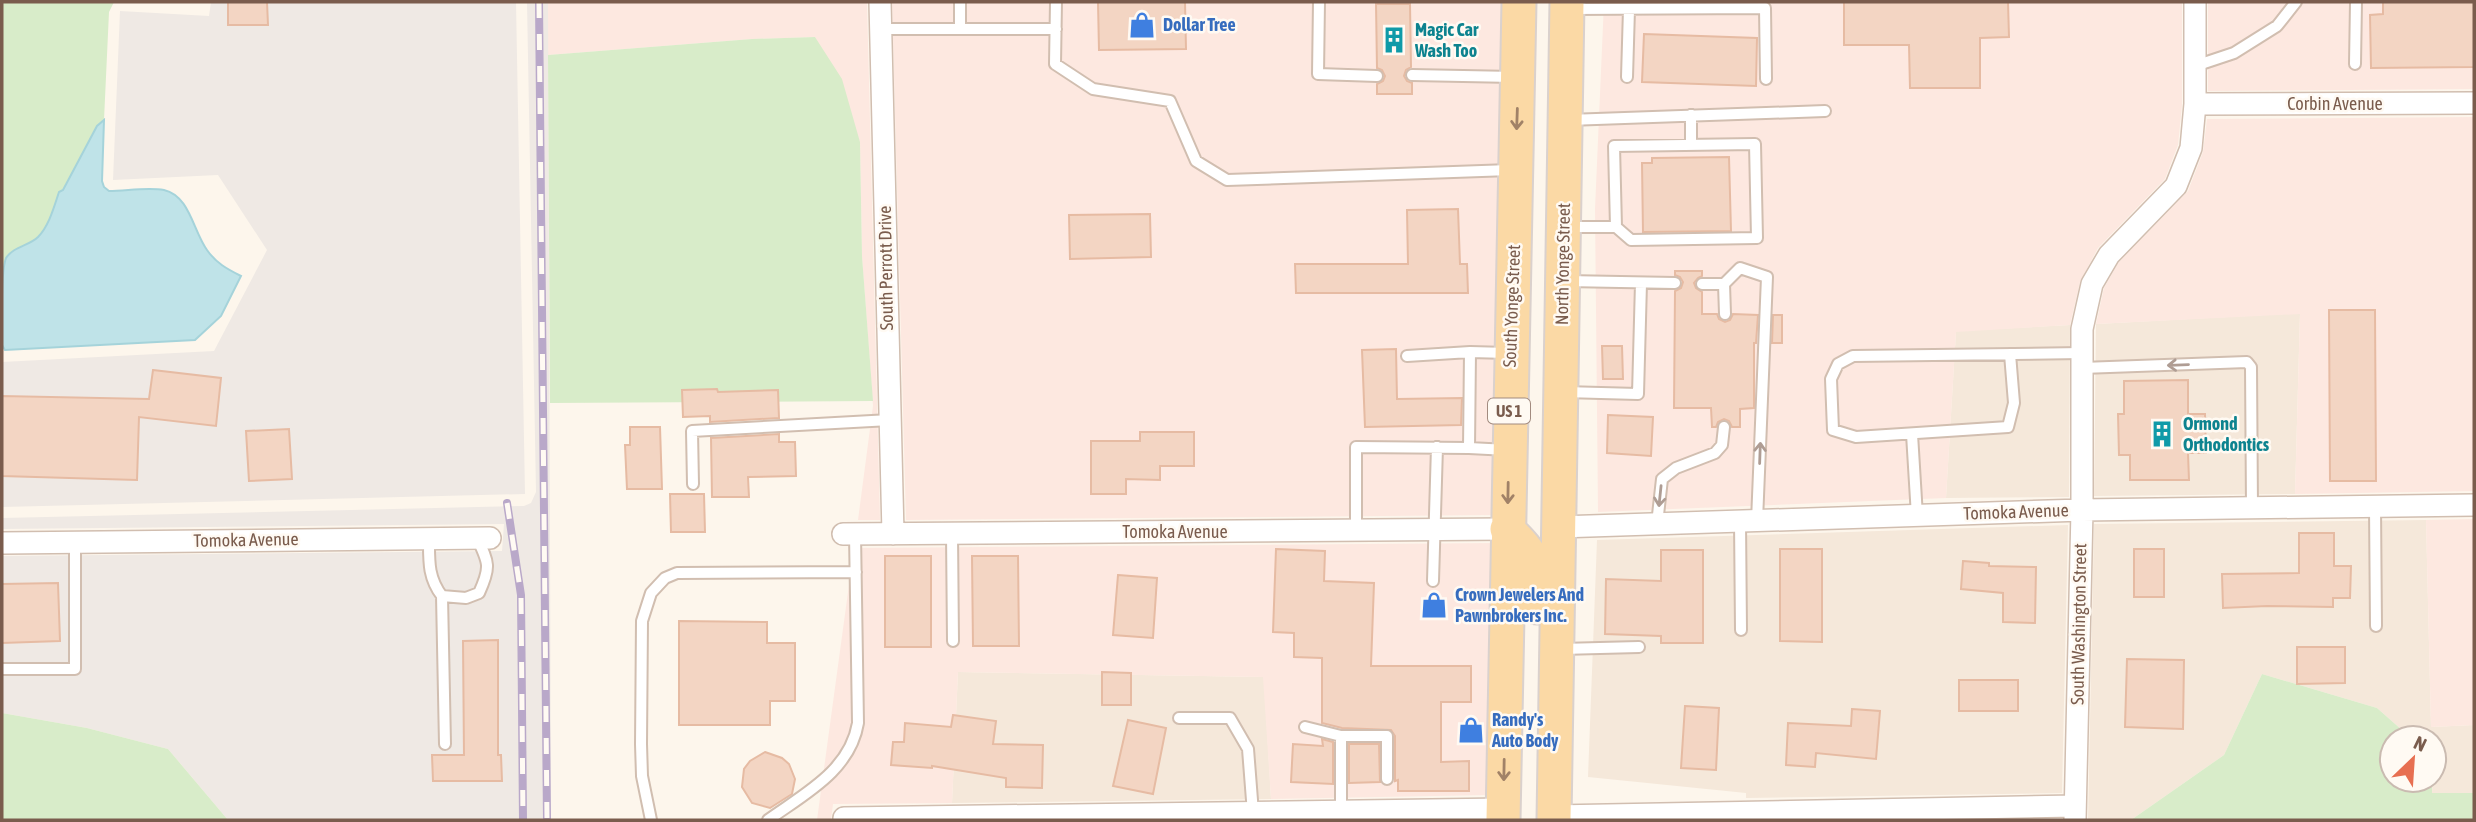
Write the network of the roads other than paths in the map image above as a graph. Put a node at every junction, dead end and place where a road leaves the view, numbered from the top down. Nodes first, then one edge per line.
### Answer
1 (880, 2) edge
2 (960, 2) edge
3 (1056, 2) edge
4 (1319, 2) edge
5 (1519, 2) edge
6 (2195, 2) edge
7 (2296, 2) edge
8 (2357, 2) edge
9 (1567, 5) edge
10 (1629, 9) junction
11 (880, 29) junction
12 (960, 29) junction
13 (1056, 29) junction
14 (2355, 64) dead end
15 (2195, 66) junction
16 (1377, 75) dead end
17 (1412, 75) dead end
18 (1518, 77) junction
19 (1627, 77) dead end
20 (1766, 79) dead end
21 (2474, 103) edge
22 (2195, 104) junction
23 (1825, 110) dead end
24 (1691, 115) junction
25 (1565, 120) junction
26 (1692, 145) junction
27 (1516, 170) junction
28 (1616, 227) junction
29 (1564, 228) junction
30 (1563, 281) junction
31 (1641, 283) junction
32 (1675, 283) dead end
33 (1702, 284) dead end
34 (1724, 284) junction
35 (1725, 314) dead end
36 (1470, 352) junction
37 (1511, 353) junction
38 (2010, 354) junction
39 (1407, 356) dead end
40 (2082, 360) junction
41 (1561, 392) junction
42 (890, 420) junction
43 (1724, 427) dead end
44 (1912, 433) junction
45 (1437, 447) junction
46 (1469, 448) junction
47 (1509, 450) junction
48 (693, 484) dead end
49 (2474, 505) edge
50 (2375, 507) junction
51 (2252, 508) junction
52 (2082, 510) junction
53 (1917, 516) junction
54 (1748, 521) junction
55 (1657, 524) junction
56 (1559, 527) junction
57 (1507, 529) junction
58 (1434, 530) junction
59 (1356, 531) junction
60 (849, 534) joint
61 (893, 534) junction
62 (952, 534) junction
63 (429, 538) junction
64 (484, 538) joint
65 (75, 542) junction
66 (2, 543) edge
67 (856, 572) junction
68 (1433, 581) dead end
69 (442, 596) junction
70 (2376, 626) dead end
71 (1741, 630) dead end
72 (953, 641) dead end
73 (1639, 647) dead end
74 (1556, 649) junction
75 (2, 669) edge
76 (1180, 718) dead end
77 (1305, 727) dead end
78 (1341, 736) junction
79 (1554, 742) junction
80 (445, 744) dead end
81 (1387, 779) dead end
82 (1341, 812) junction
83 (1252, 813) junction
84 (2075, 813) edge
85 (1503, 815) edge
86 (844, 818) dead end
87 (1554, 818) edge
88 (896, 819) edge
89 (651, 820) edge
90 (768, 820) edge

1 - 11 street, South Perrott Drive
2 - 12 lane
3 - 13 lane
4 - 16 lane
5 - 18 main road, South Yonge Street / US 1
6 - 15 street, South Washington Street
7 - 15 lane
8 - 14 lane
9 - 10 lane
9 - 25 main road, North Yonge Street
10 - 19 lane
10 - 20 lane
11 - 12 lane
11 - 42 street, South Perrott Drive
12 - 13 lane
13 - 27 lane
15 - 22 street, South Washington Street
17 - 18 lane
18 -> 27 main road, South Yonge Street / US 1
21 - 22 street, Corbin Avenue
22 - 40 street, South Washington Street
23 - 24 lane
24 - 25 lane
24 - 26 lane
25 - 29 main road, North Yonge Street
26 - 28 lane
26 - 28 lane
27 - 37 main road, South Yonge Street / US 1
28 - 29 lane
29 - 30 main road, North Yonge Street
30 - 31 lane
30 - 41 main road, North Yonge Street
31 - 32 lane
31 - 41 lane
33 - 34 lane
34 - 35 lane
54 -> 34 lane
36 - 37 lane
36 - 39 lane
36 - 46 lane
37 - 47 main road, South Yonge Street / US 1
38 - 40 lane
38 - 44 lane
38 - 44 lane
51 -> 40 lane
40 - 52 street, South Washington Street
41 - 56 main road, North Yonge Street
42 - 48 lane
42 - 61 street, South Perrott Drive
43 -> 55 lane
44 - 53 lane
45 - 46 lane
45 - 58 lane
45 - 59 lane
46 - 47 lane
47 -> 57 main road, South Yonge Street / US 1
49 - 50 street, Tomoka Avenue
50 - 51 street, Tomoka Avenue
50 - 70 lane
51 - 52 street, Tomoka Avenue
52 - 53 street, Tomoka Avenue
52 - 84 street, South Washington Street
53 - 54 street, Tomoka Avenue
54 - 55 street, Tomoka Avenue
54 - 71 lane
55 - 56 street, Tomoka Avenue
56 - 74 main road
57 - 58 street, Tomoka Avenue
57 - 79 main road
57 -> 85 main road, South Yonge Street / US 1
58 - 59 street, Tomoka Avenue
58 - 68 lane
59 - 62 street, Tomoka Avenue
60 - 61 street, Tomoka Avenue
60 - 67 lane
61 - 62 street, Tomoka Avenue
62 - 72 lane
63 - 64 street, Tomoka Avenue
63 - 65 street, Tomoka Avenue
63 - 69 lane
64 - 69 lane
65 - 66 street, Tomoka Avenue
65 - 75 lane
67 - 89 lane
67 - 90 lane
69 - 80 lane
73 - 74 lane
74 - 79 main road
76 - 83 lane
77 - 78 lane
78 - 81 lane
78 - 82 lane
79 - 87 main road
82 - 83 street
82 - 85 street
83 - 88 street
84 - 87 street
86 - 88 street

